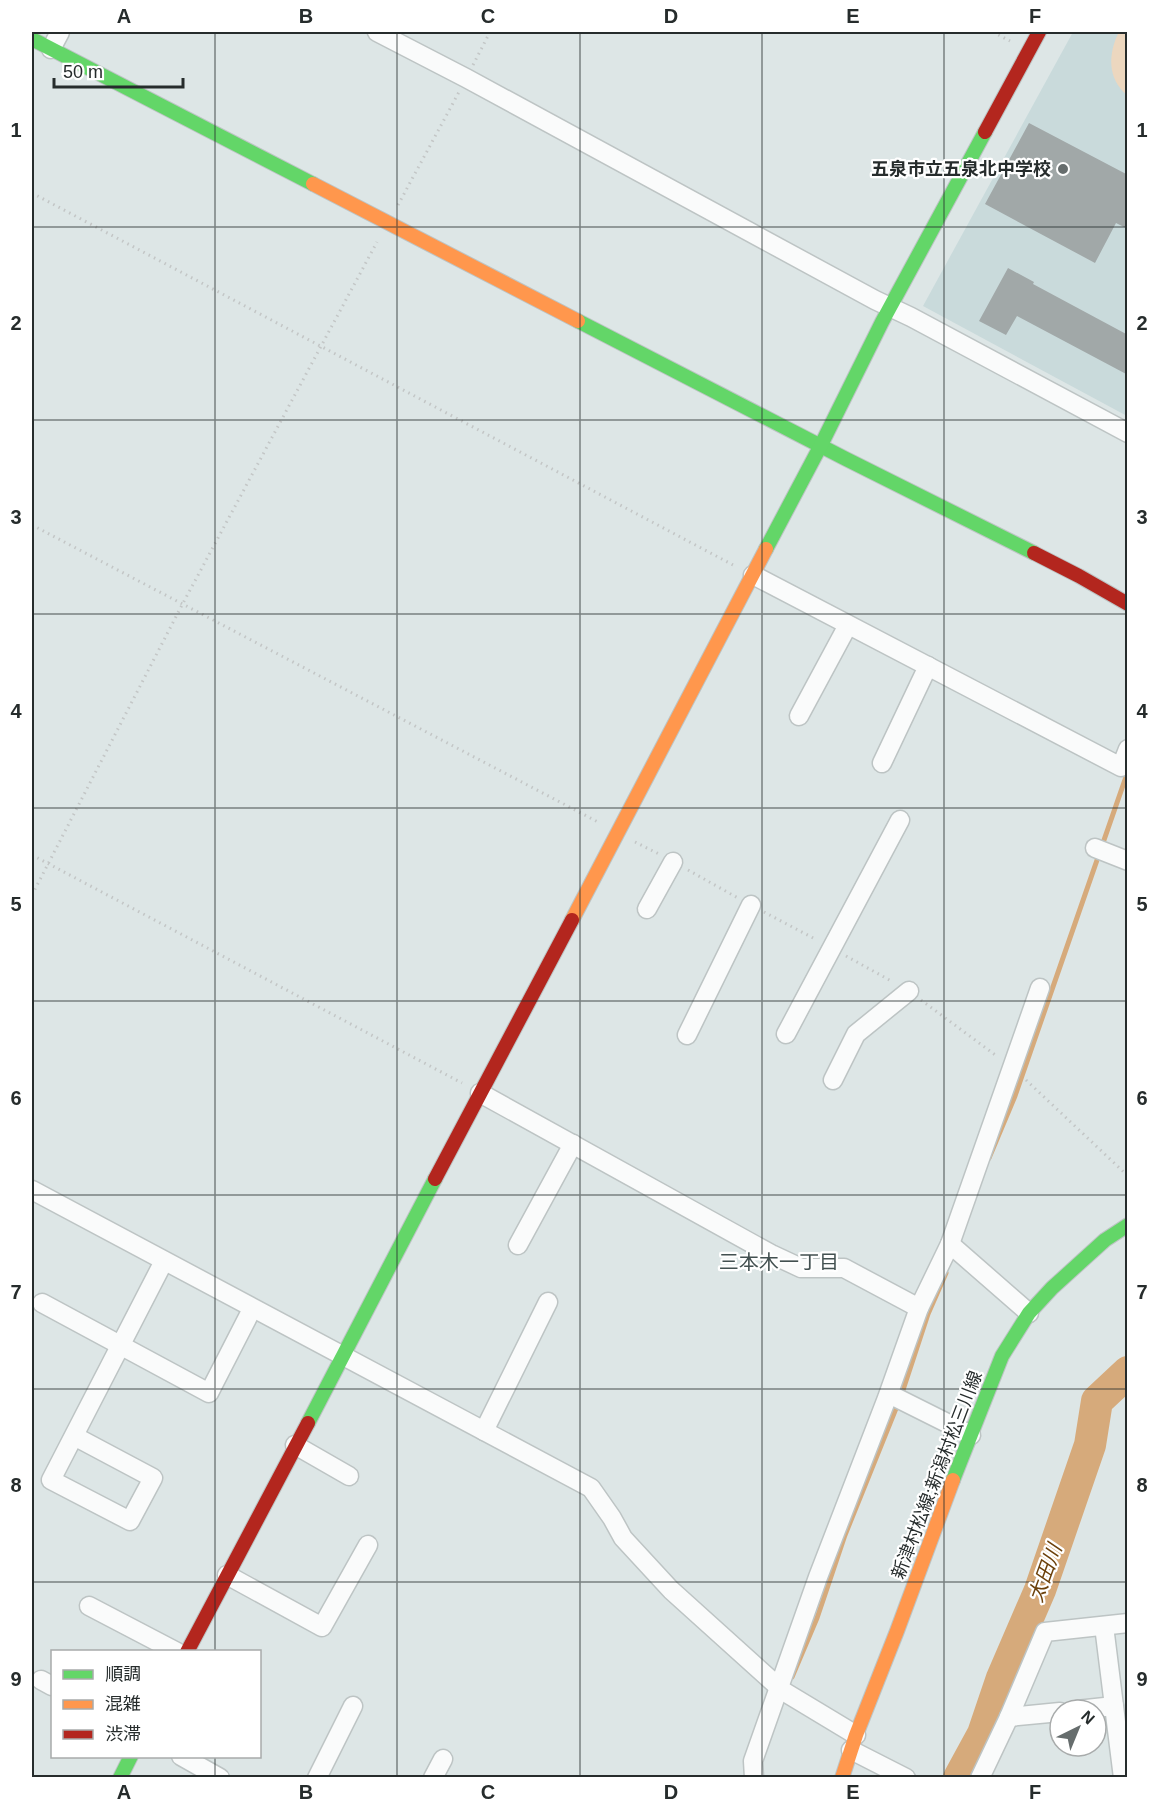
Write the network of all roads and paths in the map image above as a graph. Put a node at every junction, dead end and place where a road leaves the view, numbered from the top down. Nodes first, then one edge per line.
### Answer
1 (60, 32) edge
2 (377, 32) edge
3 (490, 32) edge
4 (1039, 32) edge
5 (32, 39) edge
6 (51, 49) junction
7 (466, 78) junction
8 (32, 193) edge
9 (891, 308) junction
10 (321, 345) junction
11 (1128, 433) edge
12 (821, 445) junction
13 (32, 525) edge
14 (753, 575) junction
15 (1128, 604) edge
16 (182, 605) junction
17 (848, 625) junction
18 (928, 666) junction
19 (799, 716) dead end
20 (1128, 749) edge
21 (882, 763) dead end
22 (900, 820) dead end
23 (618, 832) junction
24 (1095, 848) dead end
25 (32, 855) edge
26 (1128, 861) edge
27 (673, 862) dead end
28 (47, 864) junction
29 (32, 895) edge
30 (751, 905) dead end
31 (647, 909) dead end
32 (1040, 988) dead end
33 (909, 991) dead end
34 (786, 1034) dead end
35 (687, 1035) dead end
36 (833, 1080) dead end
37 (1026, 1080) dead end
38 (480, 1093) junction
39 (573, 1144) junction
40 (1128, 1176) edge
41 (32, 1190) edge
42 (1128, 1225) edge
43 (950, 1244) junction
44 (518, 1245) dead end
45 (164, 1262) junction
46 (548, 1302) dead end
47 (42, 1303) dead end
48 (919, 1308) junction
49 (252, 1309) junction
50 (1029, 1313) junction
51 (121, 1345) junction
52 (342, 1356) junction
53 (889, 1394) junction
54 (484, 1431) junction
55 (971, 1435) junction
56 (74, 1436) junction
57 (295, 1445) junction
58 (349, 1476) dead end
59 (368, 1545) dead end
60 (227, 1575) junction
61 (88, 1606) dead end
62 (1128, 1623) edge
63 (1104, 1626) junction
64 (173, 1650) edge
65 (188, 1650) edge
66 (778, 1687) junction
67 (353, 1706) dead end
68 (1114, 1706) junction
69 (1108, 1707) edge
70 (1048, 1713) edge
71 (1009, 1717) junction
72 (853, 1743) junction
73 (130, 1758) edge
74 (185, 1758) edge
75 (443, 1759) dead end
76 (120, 1778) edge
77 (220, 1778) edge
78 (317, 1778) edge
79 (433, 1778) edge
80 (754, 1778) edge
81 (842, 1778) edge
82 (906, 1778) edge
83 (980, 1778) edge
84 (1123, 1778) edge

1 - 6 street
2 - 7 street
3 - 7 path
4 - 9 street
5 - 6 street
6 - 12 street
7 - 9 street
8 - 10 path
9 - 11 street
9 - 12 street
10 - 14 path
10 - 16 path
12 - 14 street
12 - 15 street
13 - 16 path
14 - 17 street
14 - 23 street
16 - 23 path
16 - 28 path
17 - 18 street
17 - 19 street
18 - 20 street
18 - 21 street
22 - 34 street
23 - 38 street
24 - 26 street
25 - 28 path
27 - 31 street
28 - 29 path
28 - 38 path
30 - 35 street
32 - 43 street
33 - 36 street
37 - 40 path
38 - 39 street
38 - 52 street
39 - 44 street
39 - 48 street
41 - 45 street
42 - 50 street, 新津村松線;新潟村松三川線
43 - 48 street
43 - 50 street
45 - 49 street
45 - 51 street
46 - 54 street
47 - 51 street
48 - 53 street
49 - 51 street
49 - 52 street
50 - 55 street, 新津村松線;新潟村松三川線
51 - 56 street
52 - 54 street
52 - 57 street
53 - 55 street
53 - 66 street
54 - 66 street
55 - 72 street, 新津村松線;新潟村松三川線
56 - 56 street
57 - 58 street
57 - 60 street
59 - 60 street
60 - 65 street
61 - 64 street
62 - 63 street
63 - 68 street
63 - 71 street
66 - 72 street
66 - 80 street
67 - 78 street
68 - 69 street
68 - 84 street
70 - 71 street
71 - 83 street
72 - 81 street, 新津村松線;新潟村松三川線
72 - 82 street
73 - 76 street
74 - 77 street
75 - 79 street

